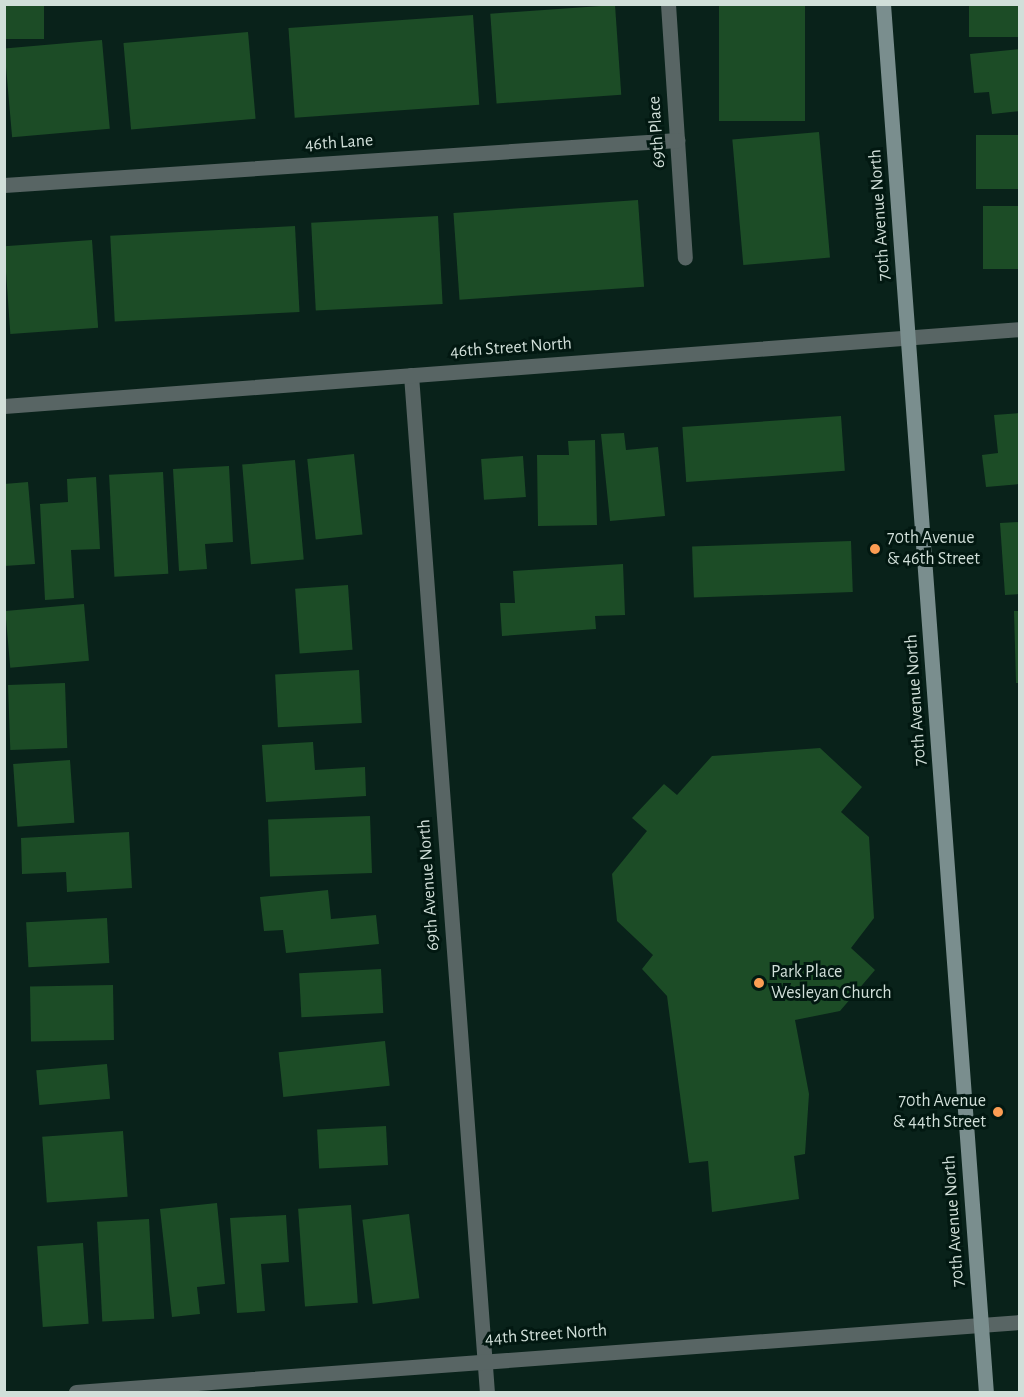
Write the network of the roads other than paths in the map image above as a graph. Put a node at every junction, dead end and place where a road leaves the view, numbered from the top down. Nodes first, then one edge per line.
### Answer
1 (668, 4) edge
2 (883, 4) edge
3 (677, 140) junction
4 (4, 185) edge
5 (685, 257) dead end
6 (1020, 329) edge
7 (909, 337) junction
8 (411, 375) junction
9 (4, 406) edge
10 (1020, 1322) edge
11 (981, 1324) junction
12 (484, 1358) junction
13 (76, 1392) edge
14 (487, 1392) edge
15 (986, 1392) edge

1 - 3 street, 69th Place
2 - 7 street, 70th Avenue North
3 - 4 street, 46th Lane
3 - 5 street, 69th Place
6 - 7 street, 46th Street North
7 - 8 street, 46th Street North
7 - 11 street, 70th Avenue North
8 - 9 street, 46th Street North
8 - 12 street, 69th Avenue North
10 - 11 street, 44th Street North
11 - 12 street, 44th Street North
11 - 15 street, 70th Avenue North
12 - 13 street, 44th Street North
12 - 14 street, 69th Avenue North

